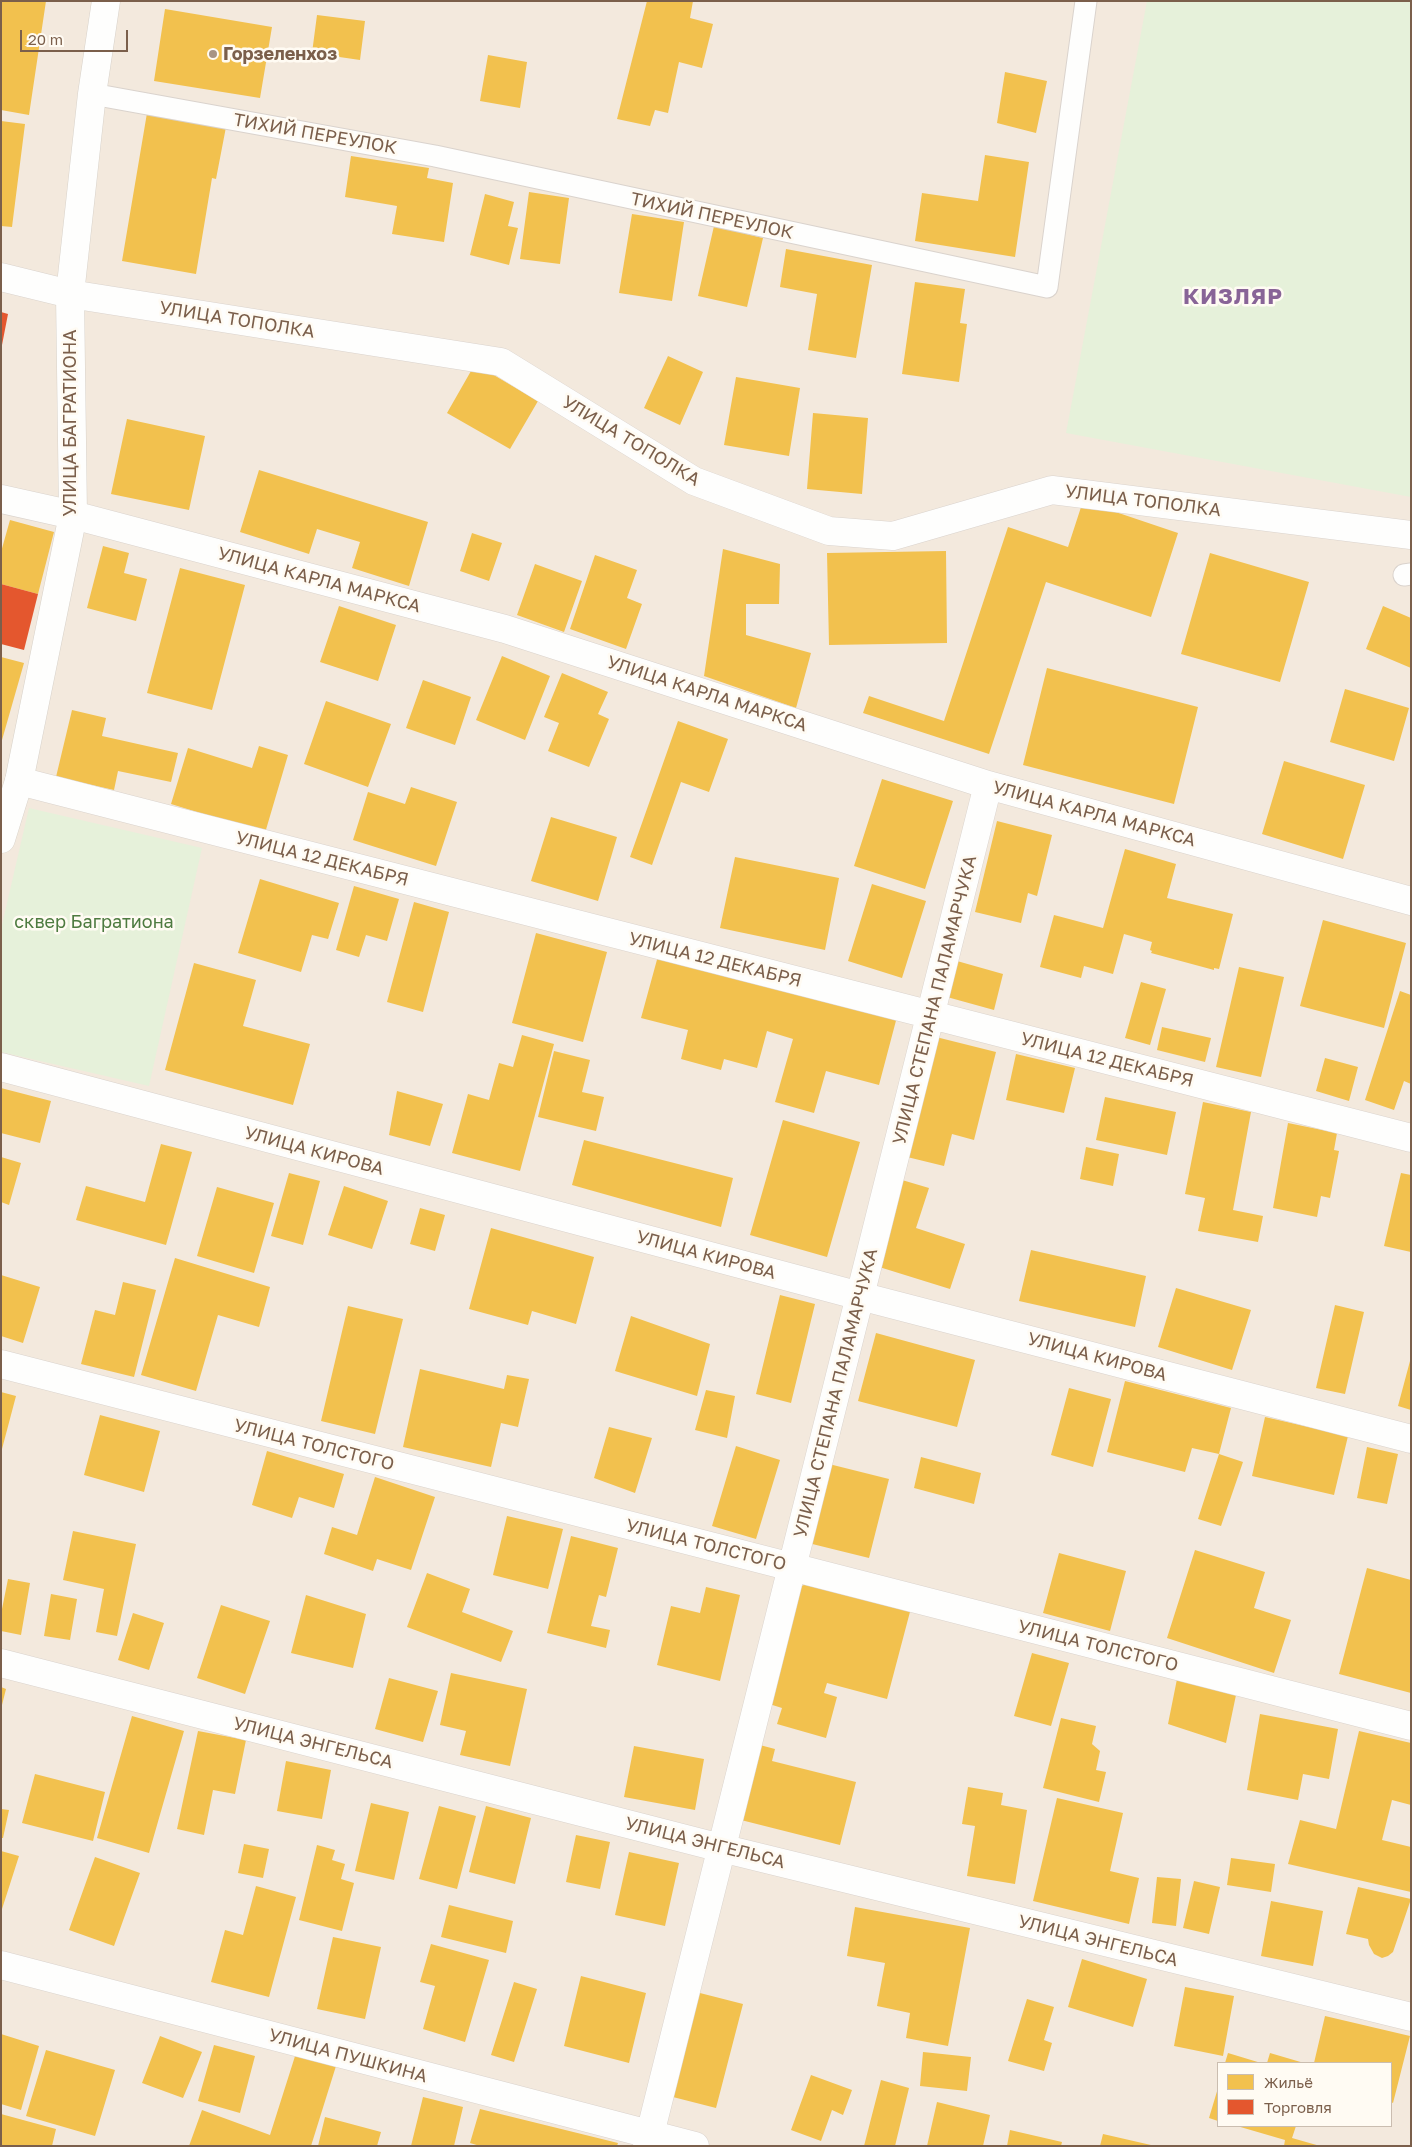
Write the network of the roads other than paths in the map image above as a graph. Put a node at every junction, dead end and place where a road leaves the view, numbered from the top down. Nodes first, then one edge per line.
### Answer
1 (106, 1) edge
2 (1086, 1) edge
3 (92, 94) junction
4 (1, 277) edge
5 (70, 294) junction
6 (1, 499) edge
7 (72, 515) junction
8 (1411, 535) edge
9 (19, 781) junction
10 (988, 785) junction
11 (1, 839) edge
12 (1411, 901) edge
13 (931, 1015) junction
14 (1, 1067) edge
15 (1411, 1138) edge
16 (860, 1296) junction
17 (1, 1364) edge
18 (1411, 1439) edge
19 (792, 1568) junction
20 (1, 1663) edge
21 (1411, 1726) edge
22 (722, 1848) junction
23 (1, 1966) edge
24 (1411, 2017) edge
25 (648, 2140) edge
26 (695, 2146) edge

1 - 3 street, УЛИЦА БАГРАТИОНА
2 - 3 lane, ТИХИЙ ПЕРЕУЛОК
3 - 5 street, УЛИЦА БАГРАТИОНА
4 - 5 street, УЛИЦА ТОПОЛКА
5 - 7 street, УЛИЦА БАГРАТИОНА
5 - 8 street, УЛИЦА ТОПОЛКА
6 - 7 street, УЛИЦА КАРЛА МАРКСА
7 - 9 street, УЛИЦА БАГРАТИОНА
7 - 10 street, УЛИЦА КАРЛА МАРКСА
9 - 11 street, УЛИЦА БАГРАТИОНА
9 - 13 street, УЛИЦА 12 ДЕКАБРЯ
10 - 12 street, УЛИЦА КАРЛА МАРКСА
10 - 13 street, УЛИЦА СТЕПАНА ПАЛАМАРЧУКА
13 - 15 street, УЛИЦА 12 ДЕКАБРЯ
13 - 16 street, УЛИЦА СТЕПАНА ПАЛАМАРЧУКА
14 - 16 street, УЛИЦА КИРОВА
16 - 18 street, УЛИЦА КИРОВА
16 - 19 street, УЛИЦА СТЕПАНА ПАЛАМАРЧУКА
17 - 19 street, УЛИЦА ТОЛСТОГО
19 - 21 street, УЛИЦА ТОЛСТОГО
19 - 22 street, УЛИЦА СТЕПАНА ПАЛАМАРЧУКА
20 - 22 street, УЛИЦА ЭНГЕЛЬСА
22 - 24 street, УЛИЦА ЭНГЕЛЬСА
22 - 25 street, УЛИЦА СТЕПАНА ПАЛАМАРЧУКА
23 - 25 street, УЛИЦА ПУШКИНА
25 - 26 street, УЛИЦА ПУШКИНА

